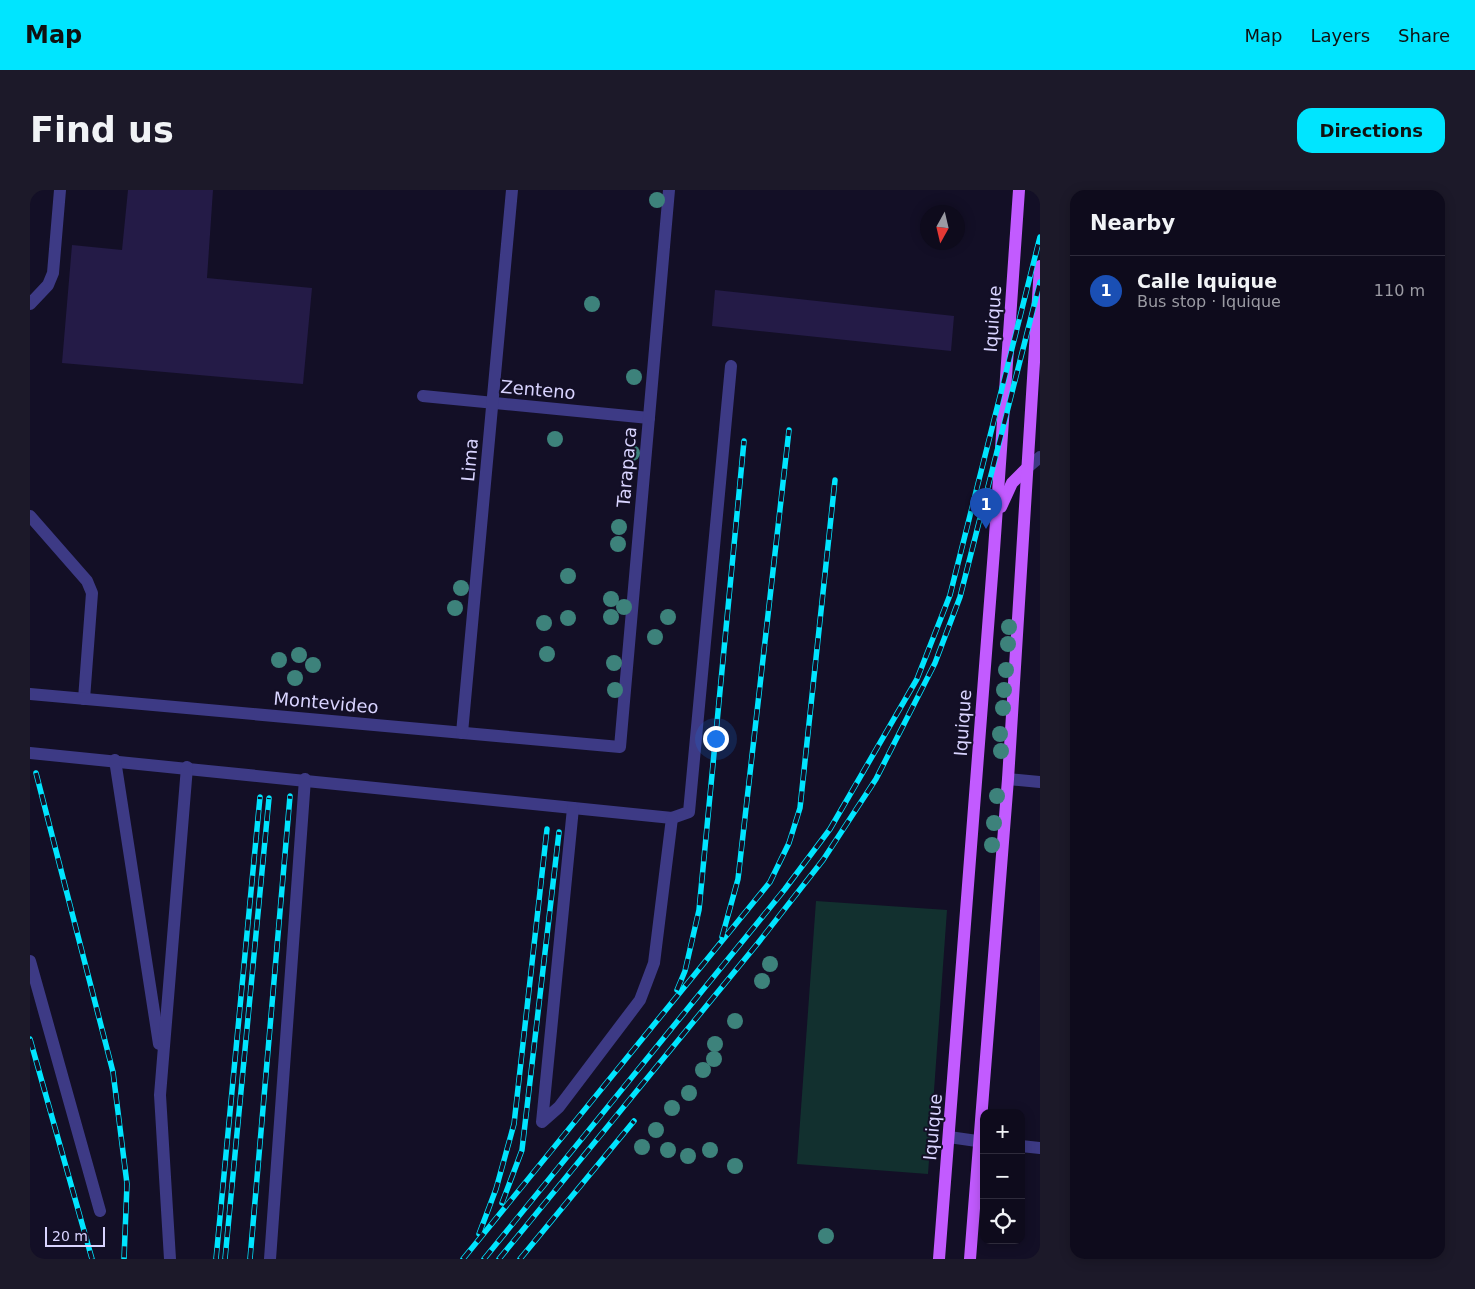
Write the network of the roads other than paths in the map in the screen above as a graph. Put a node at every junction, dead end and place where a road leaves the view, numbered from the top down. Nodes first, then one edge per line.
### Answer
1 (60, 190) edge
2 (512, 190) edge
3 (669, 190) edge
4 (1019, 190) edge
5 (1040, 266) edge
6 (30, 304) edge
7 (731, 366) dead end
8 (423, 396) dead end
9 (492, 403) junction
10 (650, 418) junction
11 (1035, 427) edge
12 (1040, 457) edge
13 (1027, 468) junction
14 (30, 516) edge
15 (996, 518) junction
16 (30, 694) edge
17 (84, 699) junction
18 (462, 733) junction
19 (620, 747) joint
20 (30, 753) edge
21 (115, 760) junction
22 (187, 767) junction
23 (305, 779) junction
24 (1008, 779) junction
25 (1040, 782) edge
26 (573, 808) junction
27 (672, 818) junction
28 (30, 961) edge
29 (162, 1064) junction
30 (984, 1109) edge
31 (950, 1138) junction
32 (980, 1141) edge
33 (1025, 1146) edge
34 (1040, 1148) edge
35 (981, 1154) edge
36 (100, 1211) dead end
37 (170, 1259) edge
38 (270, 1259) edge
39 (939, 1259) edge
40 (970, 1259) edge

1 - 6 street
2 - 9 street, Lima
3 - 10 street, Tarapaca
4 - 15 main road, Iquique
5 - 11 main road
7 - 27 street
8 - 9 street, Zenteno
9 - 10 street, Zenteno
9 - 18 street, Lima
10 - 19 street, Tarapaca
11 - 13 main road
12 - 13 street
13 - 15 main road
13 - 24 main road
14 - 17 street
15 - 31 main road, Iquique
16 - 17 street, Montevideo
17 - 18 street, Montevideo
18 - 19 street, Montevideo
20 - 21 street
21 - 22 street
21 - 29 street
22 - 23 street
22 - 29 street
23 - 26 street
23 - 38 street
24 - 25 street
24 - 30 main road
26 - 27 street
26 - 27 street
28 - 36 street
29 - 37 street
31 - 32 street
31 - 39 main road, Iquique
33 - 34 street
35 - 40 main road

